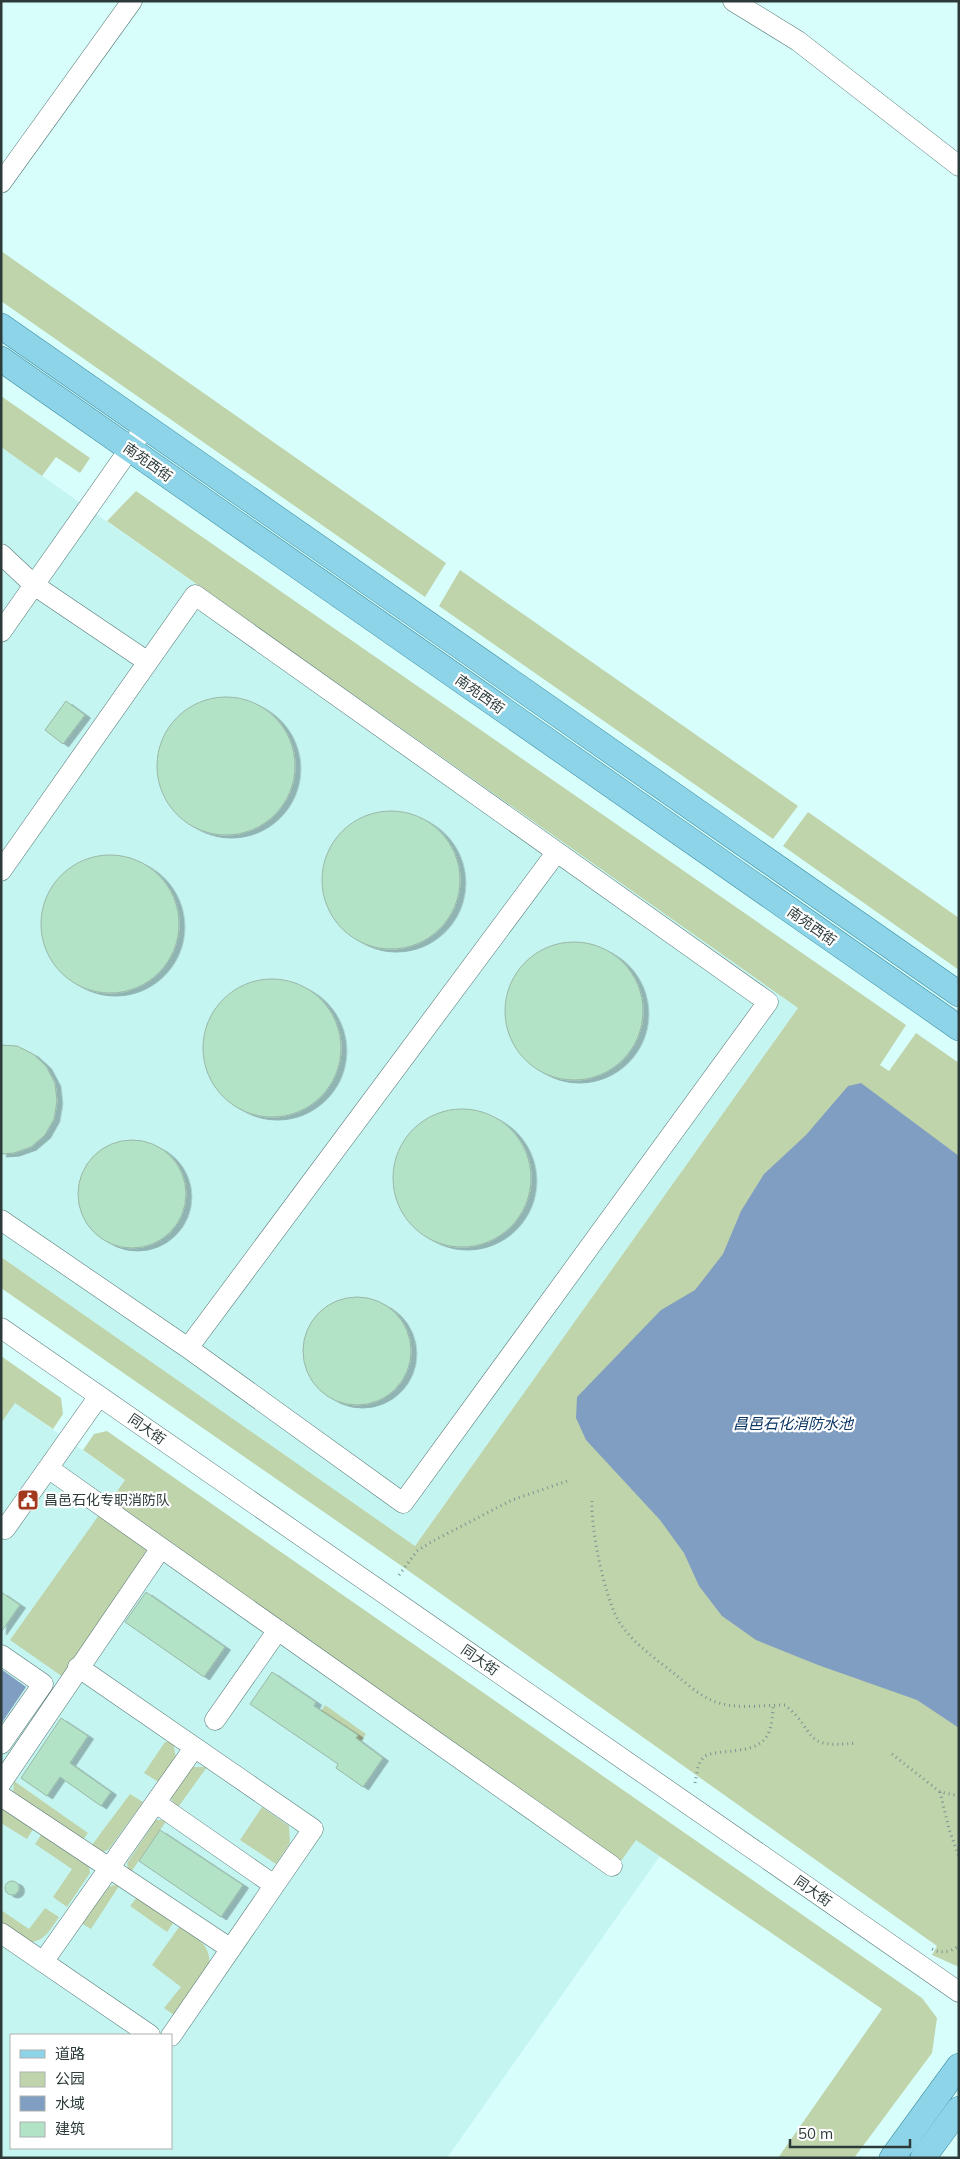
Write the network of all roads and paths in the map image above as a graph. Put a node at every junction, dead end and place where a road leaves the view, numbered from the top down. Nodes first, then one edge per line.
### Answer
1 (132, 1) edge
2 (733, 1) edge
3 (959, 166) edge
4 (1, 183) edge
5 (1, 326) edge
6 (1, 360) edge
7 (145, 427) junction
8 (129, 449) junction
9 (1, 554) edge
10 (34, 585) junction
11 (1, 632) edge
12 (148, 662) junction
13 (556, 853) junction
14 (1, 871) edge
15 (959, 994) edge
16 (959, 1028) edge
17 (1, 1220) edge
18 (1, 1328) edge
19 (188, 1348) junction
20 (99, 1396) junction
21 (48, 1468) junction
22 (570, 1480) dead end
23 (592, 1502) dead end
24 (1, 1526) edge
25 (161, 1548) junction
26 (399, 1576) dead end
27 (278, 1630) junction
28 (1, 1655) edge
29 (78, 1667) junction
30 (773, 1705) junction
31 (215, 1720) dead end
32 (856, 1743) dead end
33 (1, 1744) edge
34 (194, 1748) junction
35 (892, 1754) dead end
36 (1, 1782) edge
37 (695, 1783) dead end
38 (940, 1792) junction
39 (1, 1796) edge
40 (959, 1796) edge
41 (156, 1803) junction
42 (959, 1857) edge
43 (612, 1866) dead end
44 (110, 1869) junction
45 (274, 1885) junction
46 (1, 1933) edge
47 (959, 1946) edge
48 (230, 1949) junction
49 (932, 1949) dead end
50 (43, 1962) junction
51 (959, 1992) edge
52 (149, 2034) edge
53 (172, 2035) edge
54 (959, 2066) edge
55 (959, 2108) edge
56 (892, 2158) edge
57 (923, 2158) edge

1 - 4 street
2 - 3 street
5 - 7 main road, 南苑西街
6 - 8 main road, 南苑西街
7 - 8 street
7 - 15 main road, 南苑西街
8 - 10 street
8 - 16 main road, 南苑西街
9 - 10 street
10 - 11 street
10 - 12 street
12 - 13 street
12 - 14 street
13 - 19 street
13 - 19 street
17 - 19 street
18 - 20 street, 同大街
20 - 21 street
20 - 51 street, 同大街
21 - 24 street
21 - 25 street
22 - 26 path
23 - 30 path
25 - 27 street
25 - 29 street
27 - 31 street
27 - 43 street
28 - 33 street
29 - 34 street
29 - 36 street
30 - 32 path
30 - 37 path
34 - 41 street
34 - 45 street
35 - 38 path
38 - 40 path
38 - 42 path
39 - 44 street
41 - 44 street
41 - 45 street
44 - 48 street
44 - 50 street
45 - 48 street
46 - 50 street
47 - 49 path
48 - 53 street
50 - 52 street
54 - 56 main road
55 - 57 main road

